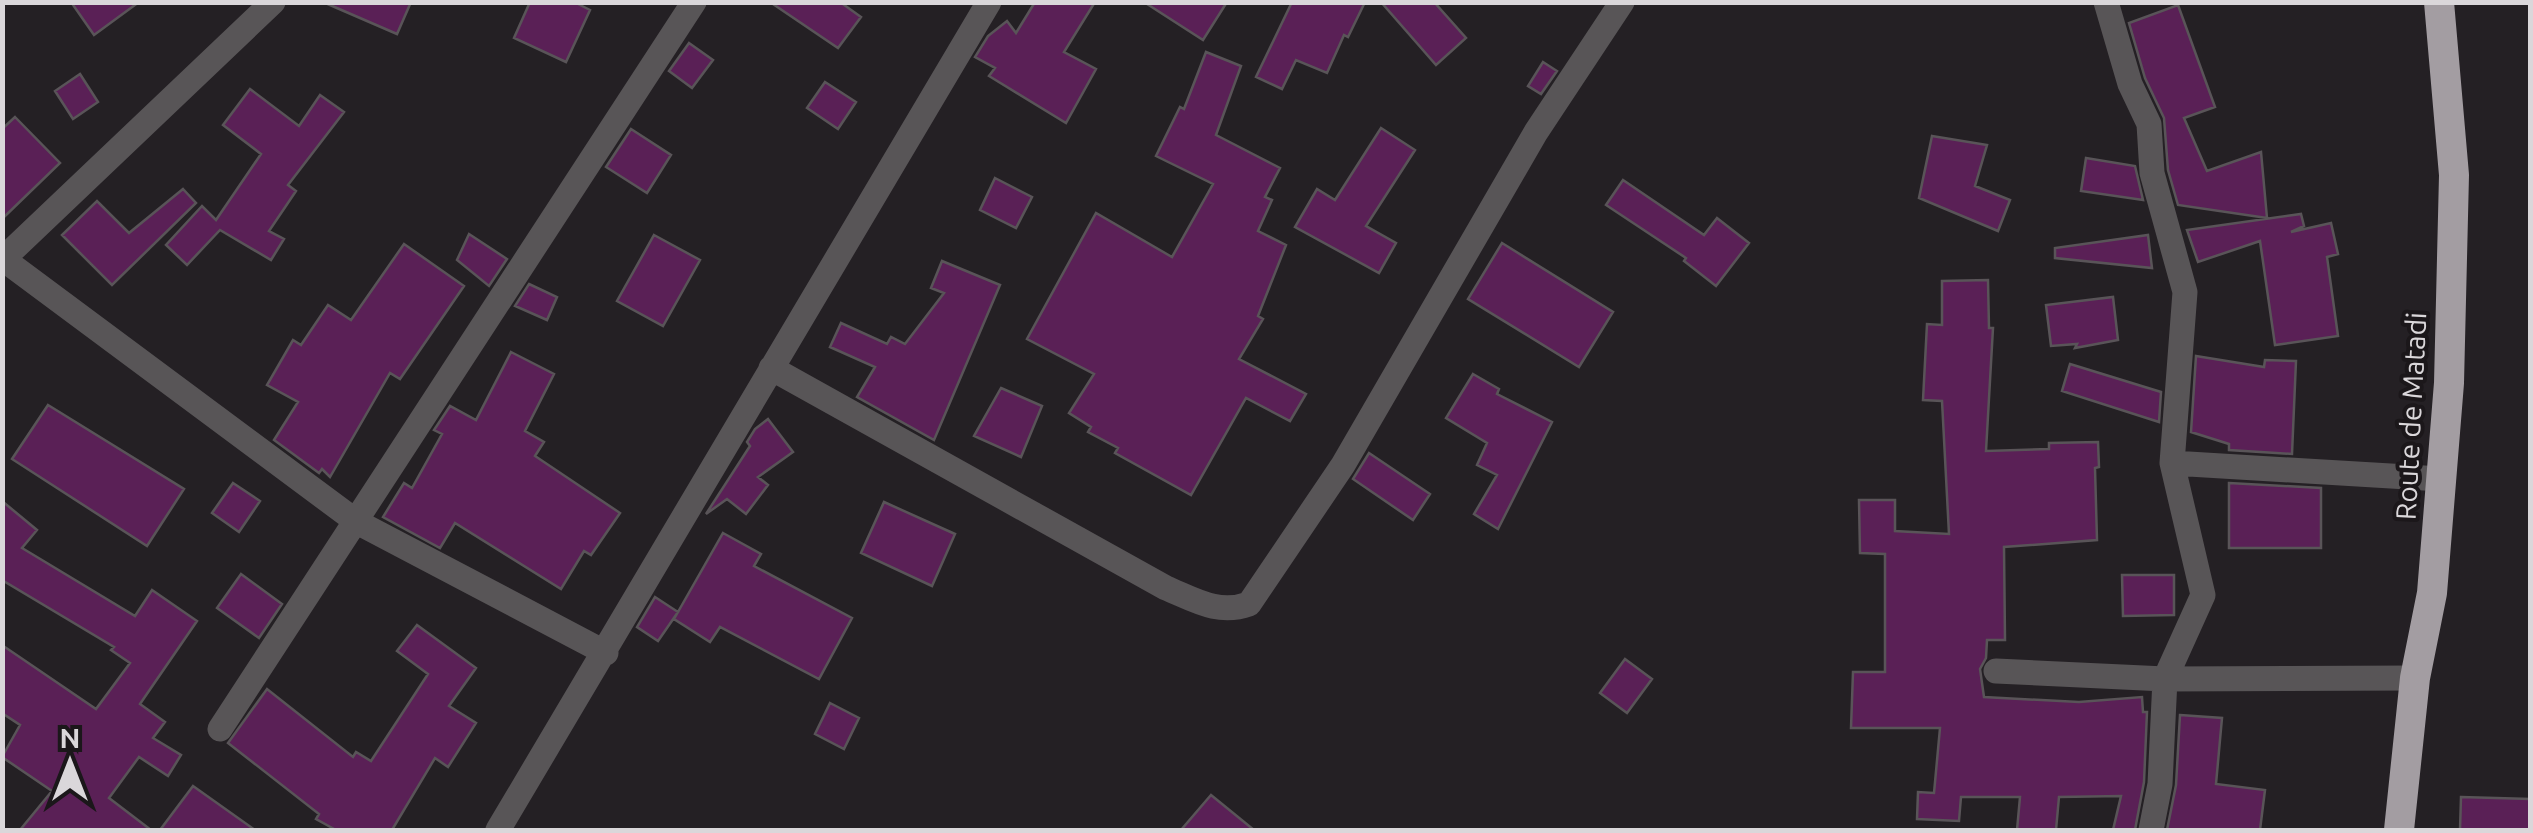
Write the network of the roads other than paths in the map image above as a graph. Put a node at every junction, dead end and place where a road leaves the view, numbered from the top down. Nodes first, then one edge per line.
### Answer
1 (273, 2) edge
2 (694, 2) edge
3 (988, 2) edge
4 (1622, 2) edge
5 (2106, 2) edge
6 (2439, 2) edge
7 (771, 368) junction
8 (2172, 462) junction
9 (2441, 479) junction
10 (357, 522) junction
11 (606, 654) junction
12 (1996, 671) dead end
13 (2415, 678) junction
14 (2165, 679) junction
15 (220, 729) dead end
16 (498, 830) edge
17 (2152, 830) edge
18 (2400, 830) edge

1 - 10 street
2 - 10 street
3 - 7 street
4 - 7 street
5 - 8 street
6 - 9 highway, Route de Matadi
7 - 11 street
8 - 9 street
8 - 14 street
9 - 13 highway, Route de Matadi
10 - 11 street
10 - 15 street
11 - 16 street
12 - 14 street
13 - 14 street
13 - 18 highway, Route de Matadi
14 - 17 street

